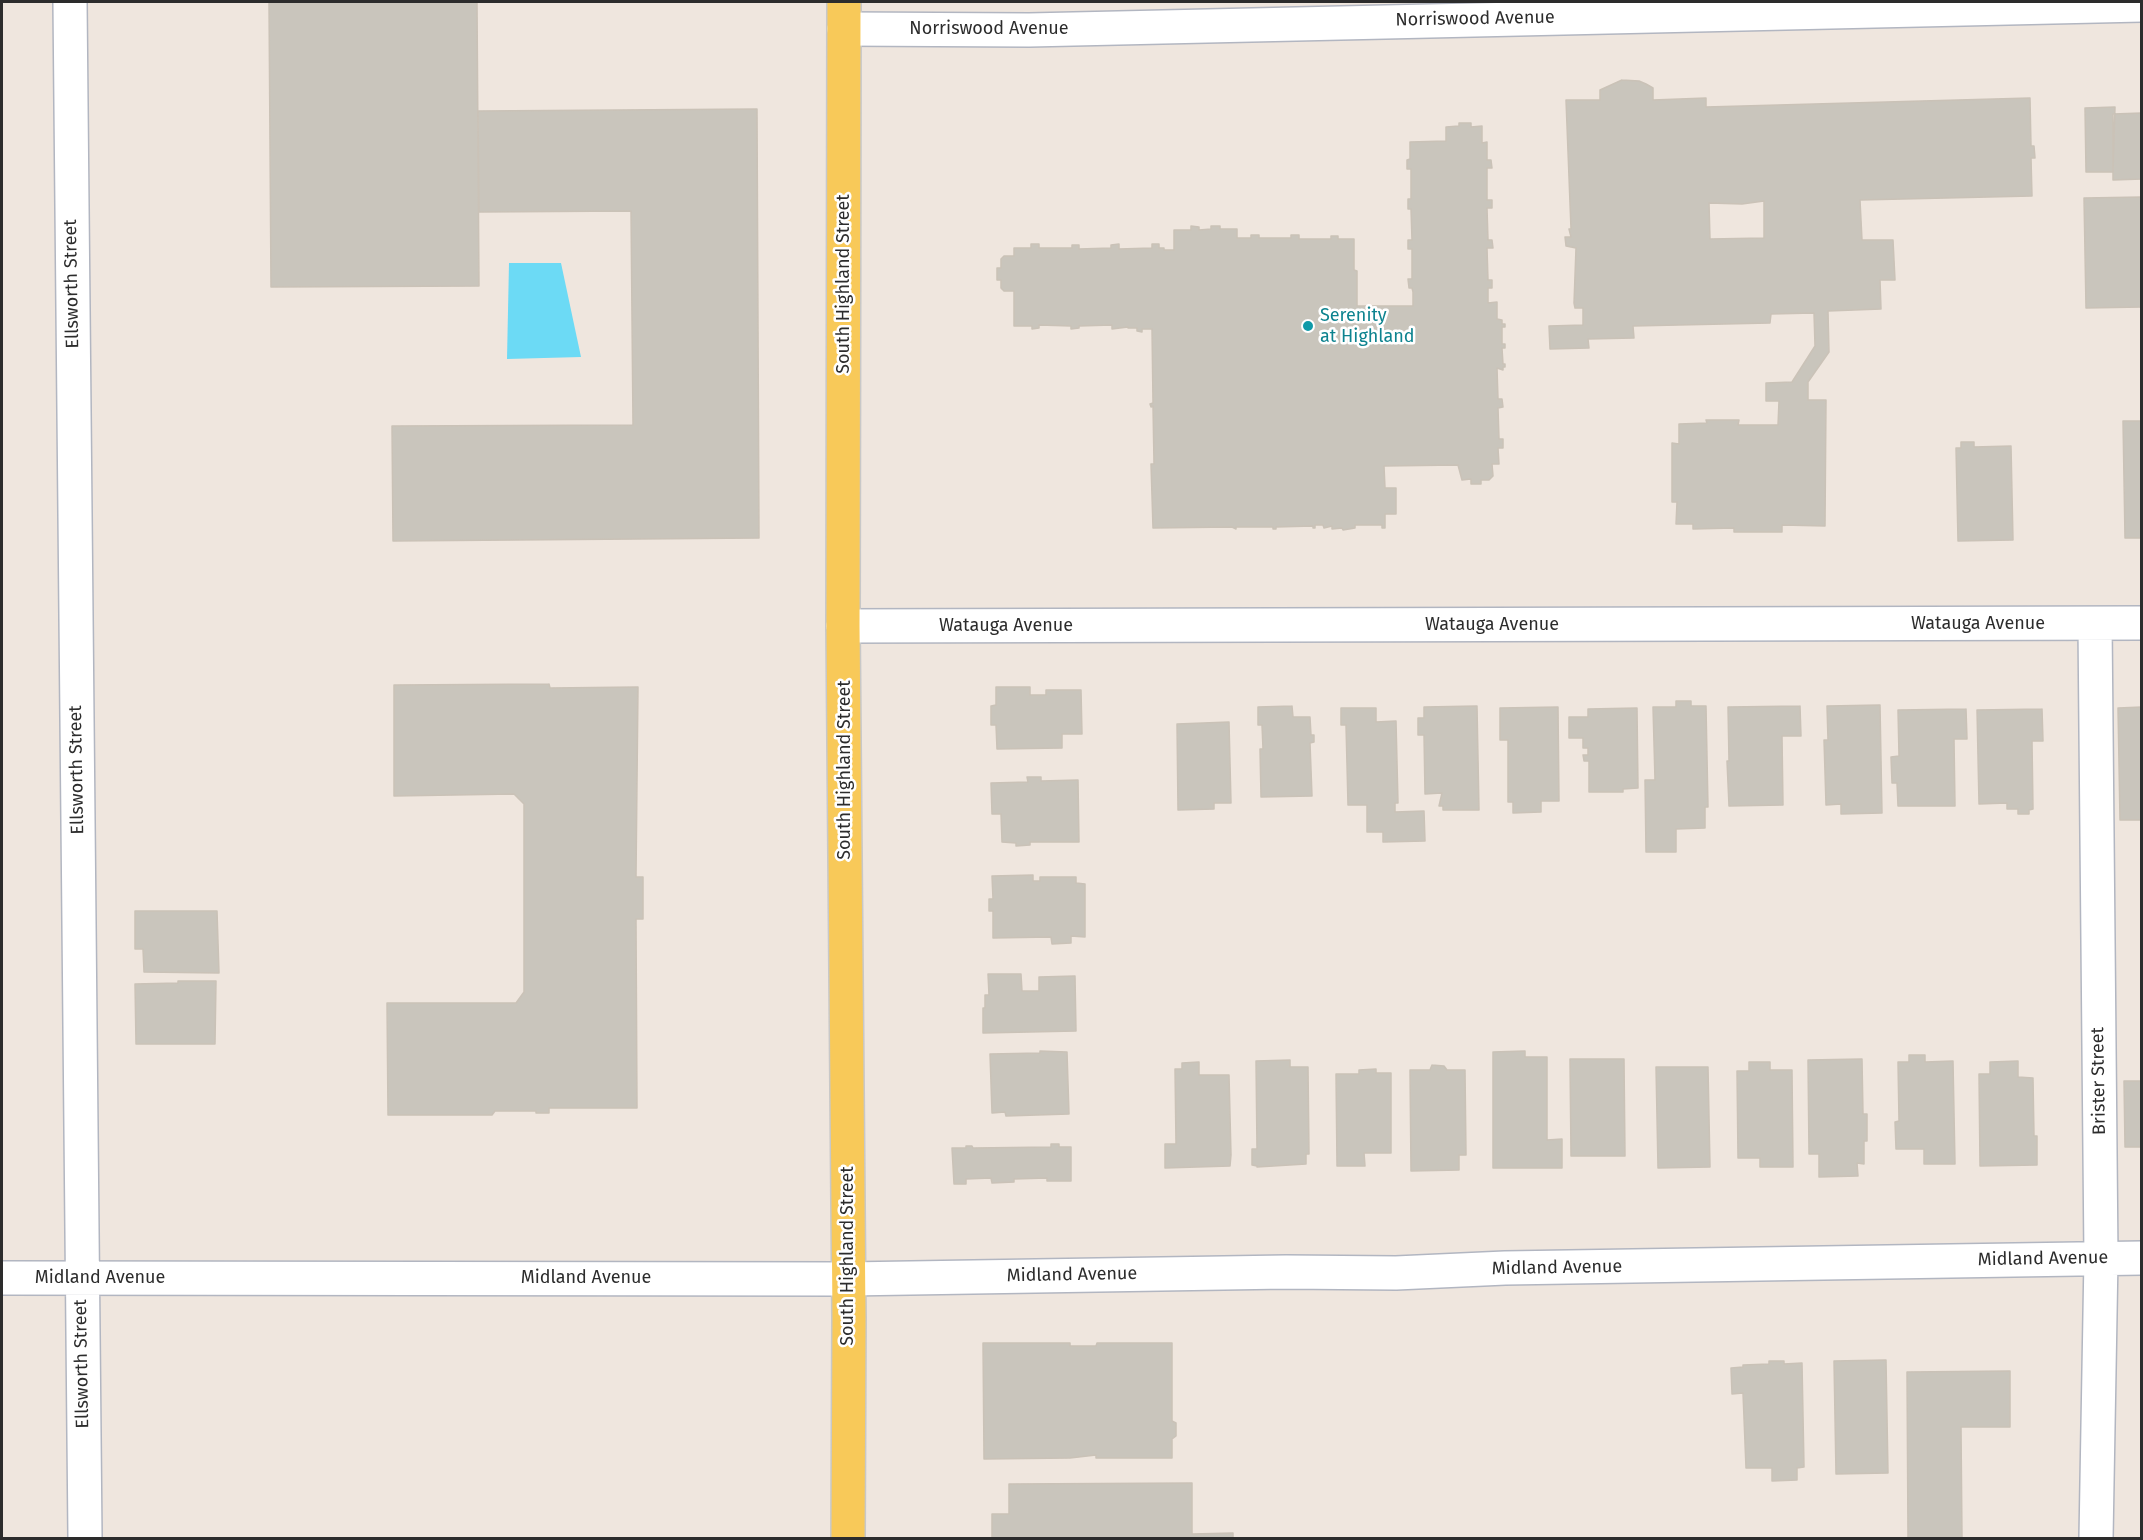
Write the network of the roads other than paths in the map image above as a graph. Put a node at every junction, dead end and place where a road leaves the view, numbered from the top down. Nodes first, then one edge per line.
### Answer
1 (70, 2) edge
2 (2142, 5) edge
3 (844, 15) edge
4 (2142, 623) edge
5 (2095, 624) junction
6 (843, 626) junction
7 (2101, 1258) junction
8 (2142, 1258) edge
9 (81, 1277) junction
10 (2, 1278) edge
11 (848, 1279) junction
12 (85, 1539) edge
13 (848, 1539) edge
14 (2096, 1539) edge

1 - 9 street, Ellsworth Street
2 - 3 street, Norriswood Avenue
3 - 6 main road, South Highland Street
4 - 5 street, Watauga Avenue
5 - 6 street, Watauga Avenue
5 - 7 street, Brister Street
6 - 11 main road, South Highland Street
7 - 8 street, Midland Avenue
7 - 11 street, Midland Avenue
7 - 14 street, Brister Street
9 - 10 street, Midland Avenue
9 - 11 street, Midland Avenue
9 - 12 street, Ellsworth Street
11 - 13 main road, South Highland Street

